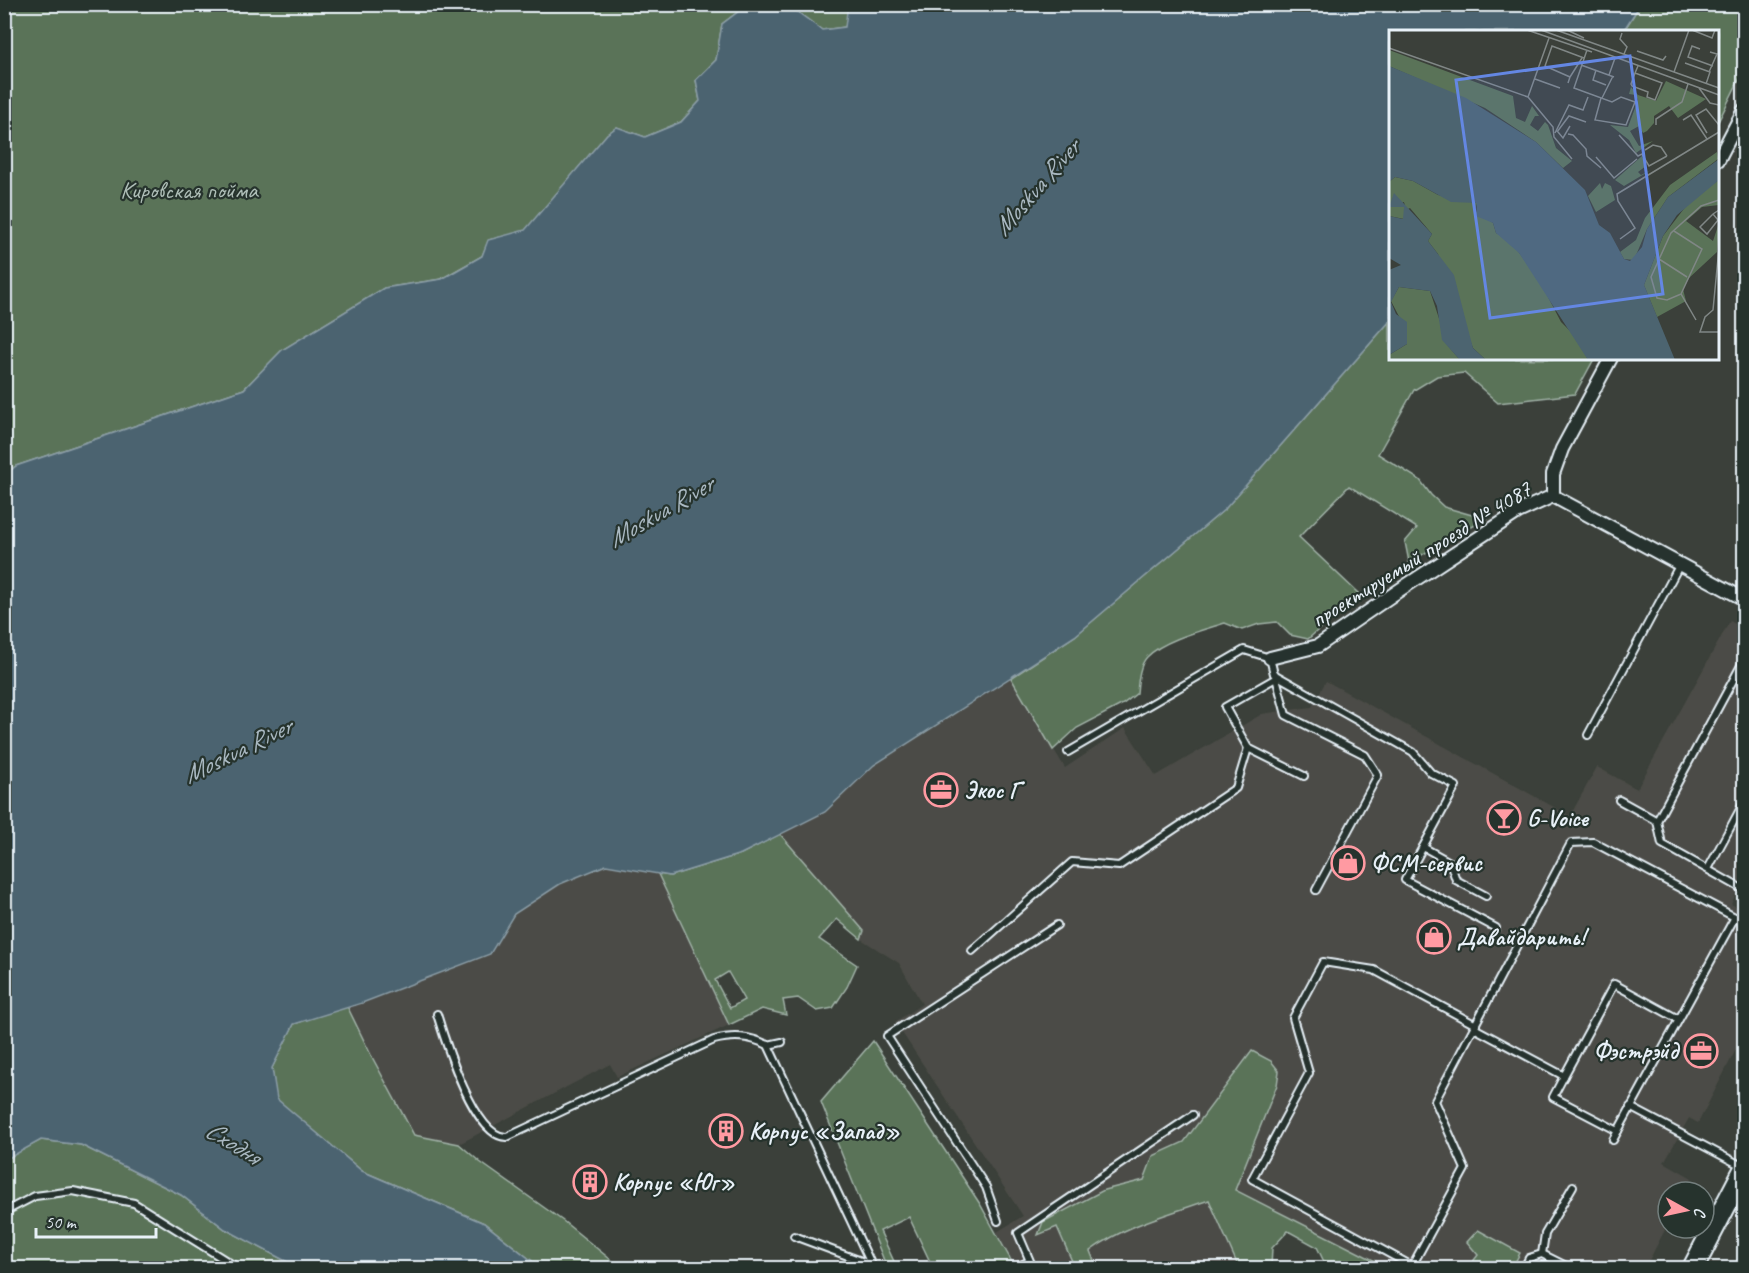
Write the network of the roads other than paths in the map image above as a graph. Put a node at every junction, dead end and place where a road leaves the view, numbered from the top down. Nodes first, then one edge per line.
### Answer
1 (1744, 110) edge
2 (1719, 158) edge
3 (1610, 360) edge
4 (1553, 496) junction
5 (1680, 564) junction
6 (1744, 599) edge
7 (1270, 658) junction
8 (1744, 660) edge
9 (1275, 676) junction
10 (1588, 735) dead end
11 (1248, 748) junction
12 (1068, 752) dead end
13 (1304, 776) dead end
14 (1619, 800) dead end
15 (1744, 802) edge
16 (1657, 821) junction
17 (1423, 847) junction
18 (1708, 869) junction
19 (1316, 890) dead end
20 (1744, 890) edge
21 (1486, 896) dead end
22 (1735, 917) junction
23 (1744, 922) edge
24 (1058, 925) dead end
25 (1496, 928) dead end
26 (972, 951) dead end
27 (437, 1014) dead end
28 (1678, 1019) junction
29 (1475, 1026) junction
30 (782, 1042) dead end
31 (768, 1045) junction
32 (1564, 1076) junction
33 (1630, 1107) junction
34 (1193, 1115) dead end
35 (1618, 1131) junction
36 (1613, 1140) dead end
37 (1744, 1169) edge
38 (1573, 1186) dead end
39 (4, 1212) edge
40 (998, 1221) dead end
41 (794, 1236) dead end
42 (1542, 1254) junction
43 (873, 1267) edge
44 (238, 1269) edge
45 (1013, 1269) edge
46 (1524, 1269) edge
47 (1570, 1269) edge
48 (1693, 1269) edge

1 - 2 street
3 - 4 street, проектируемый проезд № 4087
4 - 5 street
4 - 7 street, проектируемый проезд № 4087
5 - 6 street
5 - 10 lane
7 - 9 lane
7 - 12 lane
8 - 16 lane
9 - 11 lane
9 - 17 lane
9 - 19 lane
11 - 13 lane
11 - 26 lane
14 - 16 lane
15 - 18 lane
16 - 18 lane
17 - 21 lane
17 - 25 lane
18 - 20 lane
22 - 23 lane
22 - 28 lane
22 - 29 lane
24 - 40 lane
27 - 31 lane
28 - 32 lane
28 - 33 lane
29 - 29 lane
29 - 32 lane
30 - 31 lane
31 - 43 lane
32 - 35 lane
33 - 35 lane
33 - 37 lane
34 - 45 lane
35 - 36 lane
37 - 48 main road
38 - 42 lane
39 - 44 lane
41 - 43 lane
42 - 46 lane
42 - 47 lane

